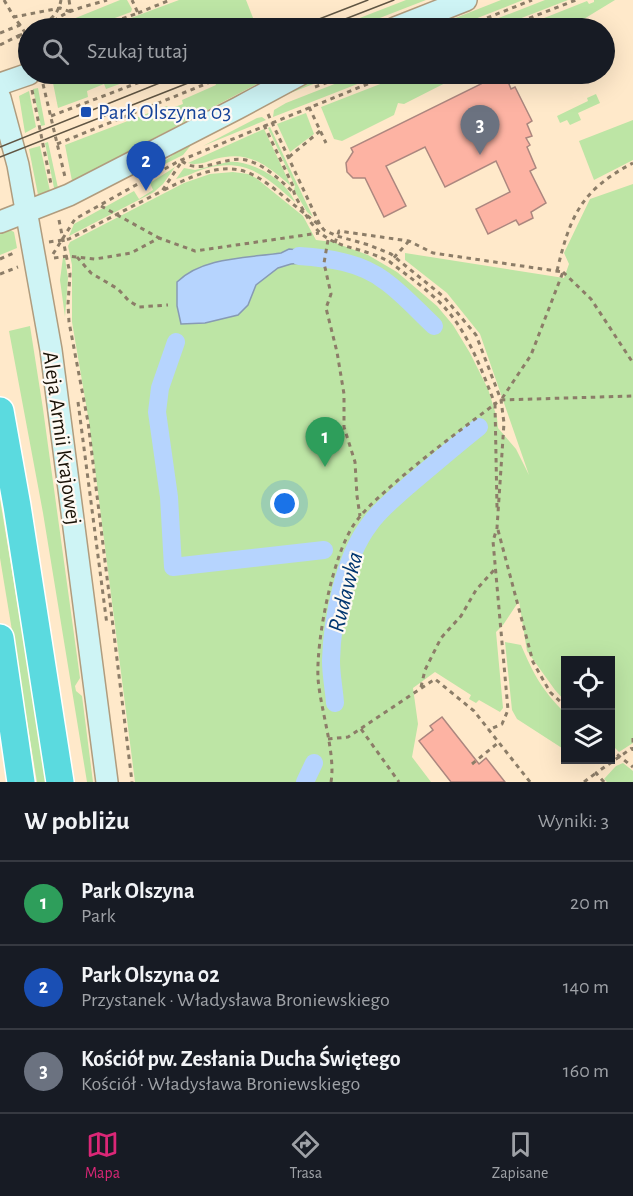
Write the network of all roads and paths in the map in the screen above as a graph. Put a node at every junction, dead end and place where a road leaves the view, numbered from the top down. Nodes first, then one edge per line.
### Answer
1 (4, 0) edge
2 (61, 0) edge
3 (69, 0) edge
4 (107, 0) edge
5 (132, 0) edge
6 (170, 0) edge
7 (466, 0) edge
8 (532, 0) edge
9 (576, 0) edge
10 (60, 8) junction
11 (71, 12) junction
12 (138, 13) junction
13 (14, 17) junction
14 (53, 18) edge
15 (61, 18) edge
16 (124, 18) edge
17 (420, 18) edge
18 (487, 18) edge
19 (530, 18) edge
20 (18, 22) edge
21 (18, 26) edge
22 (0, 33) edge
23 (18, 36) edge
24 (0, 45) edge
25 (18, 78) edge
26 (0, 84) edge
27 (32, 84) edge
28 (43, 84) edge
29 (135, 84) edge
30 (206, 84) edge
31 (298, 84) edge
32 (367, 84) edge
33 (0, 98) edge
34 (309, 107) junction
35 (266, 109) dead end
36 (51, 116) junction
37 (272, 122) junction
38 (264, 125) junction
39 (320, 131) junction
40 (326, 143) dead end
41 (57, 144) junction
42 (192, 148) dead end
43 (289, 157) junction
44 (182, 161) junction
45 (633, 163) edge
46 (162, 191) junction
47 (293, 192) junction
48 (62, 197) junction
49 (101, 206) junction
50 (27, 212) junction
51 (305, 214) junction
52 (117, 215) junction
53 (75, 219) junction
54 (0, 222) edge
55 (320, 225) junction
56 (319, 233) junction
57 (337, 236) junction
58 (159, 238) junction
59 (63, 239) junction
60 (328, 240) junction
61 (409, 241) junction
62 (335, 243) junction
63 (68, 256) junction
64 (77, 257) junction
65 (395, 258) junction
66 (390, 262) junction
67 (557, 271) junction
68 (563, 272) junction
69 (168, 305) dead end
70 (64, 320) dead end
71 (633, 363) edge
72 (73, 373) dead end
73 (77, 394) dead end
74 (633, 396) edge
75 (501, 400) junction
76 (495, 405) junction
77 (0, 411) edge
78 (360, 516) junction
79 (497, 528) junction
80 (495, 569) junction
81 (0, 638) edge
82 (420, 689) junction
83 (561, 702) edge
84 (361, 729) junction
85 (488, 730) junction
86 (633, 738) edge
87 (328, 739) junction
88 (498, 743) junction
89 (632, 750) edge
90 (615, 753) edge
91 (619, 756) junction
92 (472, 764) dead end
93 (633, 767) edge
94 (596, 773) junction
95 (21, 782) edge
96 (60, 782) edge
97 (107, 782) edge
98 (127, 782) edge
99 (132, 782) edge
100 (331, 782) edge
101 (399, 782) edge
102 (530, 782) edge
103 (584, 782) edge
104 (604, 782) edge

1 - 13 path
2 - 10 path
3 - 11 path
4 - 11 path
5 - 12 path
6 - 12 path
7 - 17 main road
8 - 18 path
9 - 19 path
10 - 11 path
10 - 13 path
10 - 14 path
11 - 15 path
12 - 16 path
13 - 20 path
21 - 22 path
23 - 24 path
25 - 26 main road
27 - 48 path
28 - 36 path
29 - 36 path
30 - 41 path
31 - 48 main road
32 - 34 path
33 - 50 main road, Aleja Armii Krajowej
34 - 37 path
34 - 39 path
35 - 37 path
36 - 41 path
37 - 38 path
37 - 43 path
38 - 44 path
38 - 47 path
39 - 40 path
39 - 43 path
41 - 48 path
42 - 44 path
43 - 55 path
44 - 46 path
44 - 47 path
44 - 49 path
45 - 67 path
46 - 51 path
46 - 52 path
47 - 51 path
48 - 50 main road
48 - 53 path
48 - 59 path
49 - 52 path
49 - 53 path
50 - 54 main road
50 - 97 main road, Aleja Armii Krajowej
51 - 55 path
51 - 56 path
52 - 58 path
52 - 59 path
53 - 59 path
55 - 57 path
56 - 58 path
56 - 60 path
57 - 61 path
57 - 62 path
57 - 65 path
58 - 64 path
59 - 63 path
59 - 63 path
60 - 62 path
60 - 78 path
61 - 65 path
61 - 67 path
62 - 66 path
63 - 64 path
63 - 99 path
64 - 69 path
65 - 66 path
65 - 75 path
66 - 76 path
67 - 68 path
68 - 71 path
68 - 75 path
70 - 72 path
73 - 98 path
74 - 75 path
75 - 76 path
75 - 79 path
76 - 78 path
76 - 79 path
77 - 96 highway
78 - 87 path
79 - 80 path
79 - 83 path
80 - 82 path
80 - 85 path
81 - 95 highway
82 - 84 path
82 - 85 path
84 - 87 path
84 - 101 path
85 - 88 path
86 - 89 path
87 - 100 path
88 - 92 path
88 - 102 path
89 - 91 path
90 - 91 path
91 - 93 path
91 - 94 path
94 - 103 path
94 - 104 path

